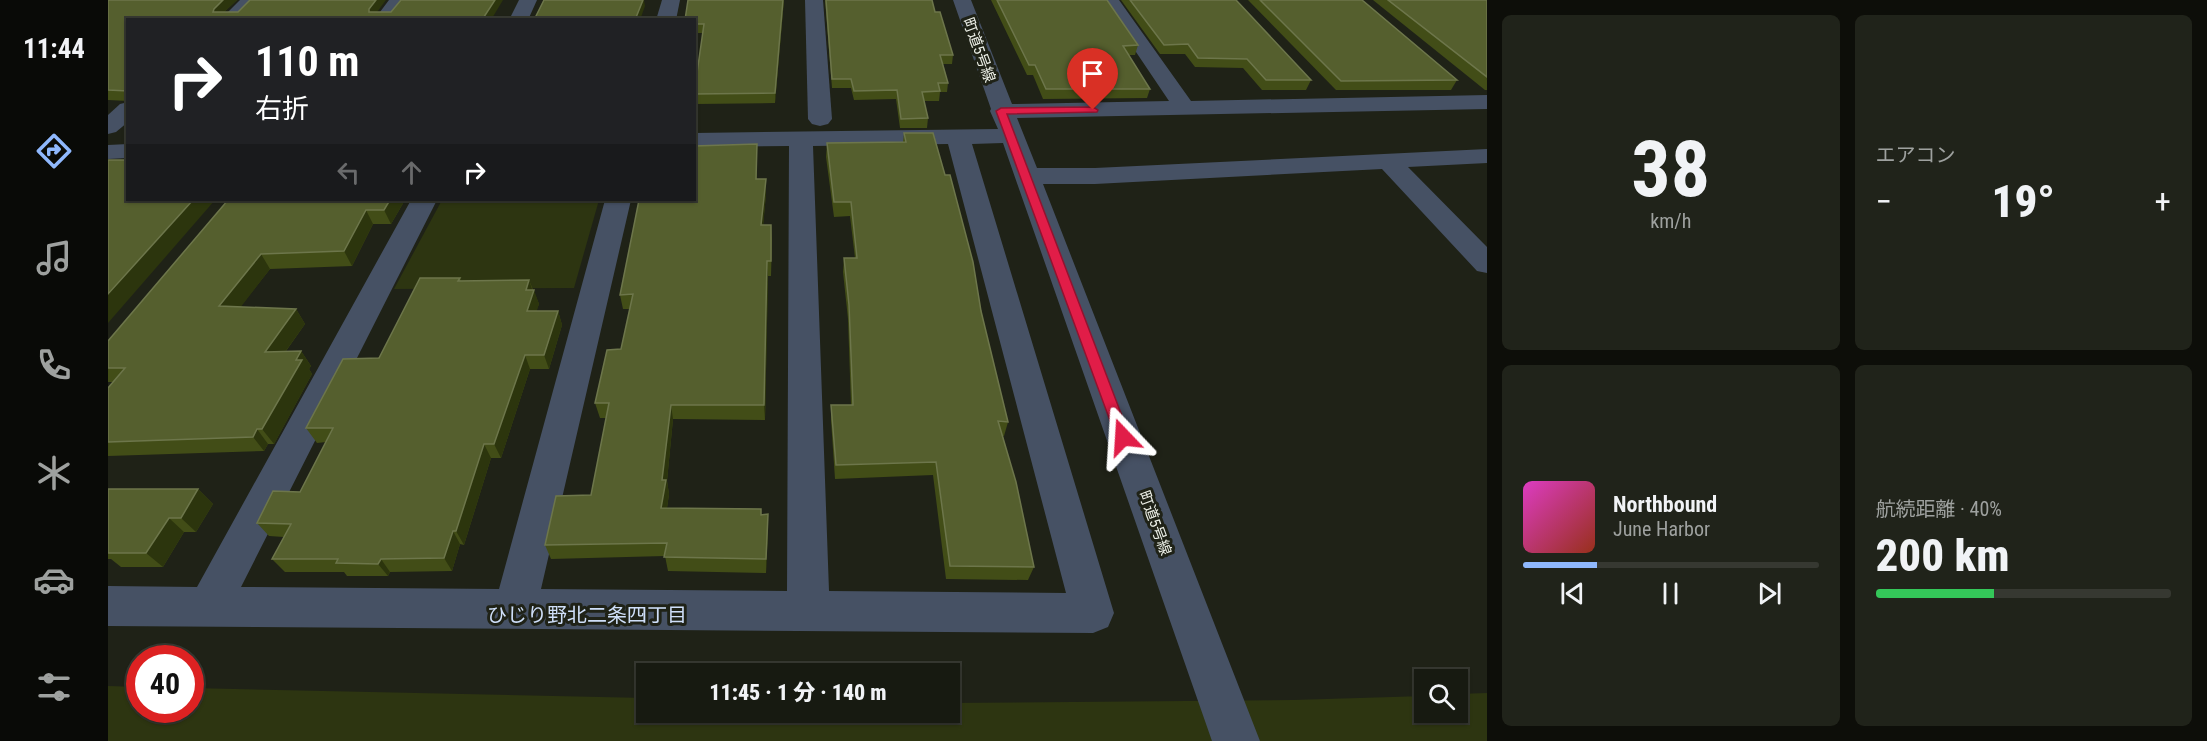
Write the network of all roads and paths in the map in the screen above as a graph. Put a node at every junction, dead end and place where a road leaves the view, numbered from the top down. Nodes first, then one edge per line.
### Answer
1 (251, 0) edge
2 (399, 0) edge
3 (528, 0) edge
4 (671, 0) edge
5 (814, 0) edge
6 (962, 0) edge
7 (1110, 0) edge
8 (231, 18) edge
9 (385, 18) edge
10 (519, 18) edge
11 (666, 18) edge
12 (1456, 80) edge
13 (1317, 87) dead end
14 (1485, 102) edge
15 (1333, 104) junction
16 (1185, 108) junction
17 (126, 111) edge
18 (696, 120) edge
19 (1005, 122) junction
20 (108, 128) edge
21 (126, 129) edge
22 (811, 129) junction
23 (958, 136) junction
24 (696, 140) edge
25 (108, 152) edge
26 (126, 152) edge
27 (1487, 156) edge
28 (1388, 161) junction
29 (1026, 176) junction
30 (423, 201) edge
31 (618, 201) edge
32 (1487, 264) edge
33 (108, 606) edge
34 (208, 608) junction
35 (515, 609) junction
36 (808, 612) junction
37 (1236, 741) edge

1 - 8 street
2 - 9 street
3 - 10 street
4 - 11 street
5 - 22 street
6 - 19 street, 町道5号線
7 - 16 street
12 - 14 street
13 - 15 street
14 - 15 street
15 - 16 street
16 - 19 street
17 - 20 street
18 - 22 street
19 - 22 street
19 - 23 street
19 - 29 street, 町道5号線
20 - 21 street
22 - 23 street
22 - 24 street
22 - 36 street
23 - 36 street
25 - 26 street
27 - 28 street
28 - 29 street
28 - 32 street
29 - 37 street, 町道5号線
30 - 34 street
31 - 35 street
33 - 34 street
34 - 35 street
35 - 36 street

